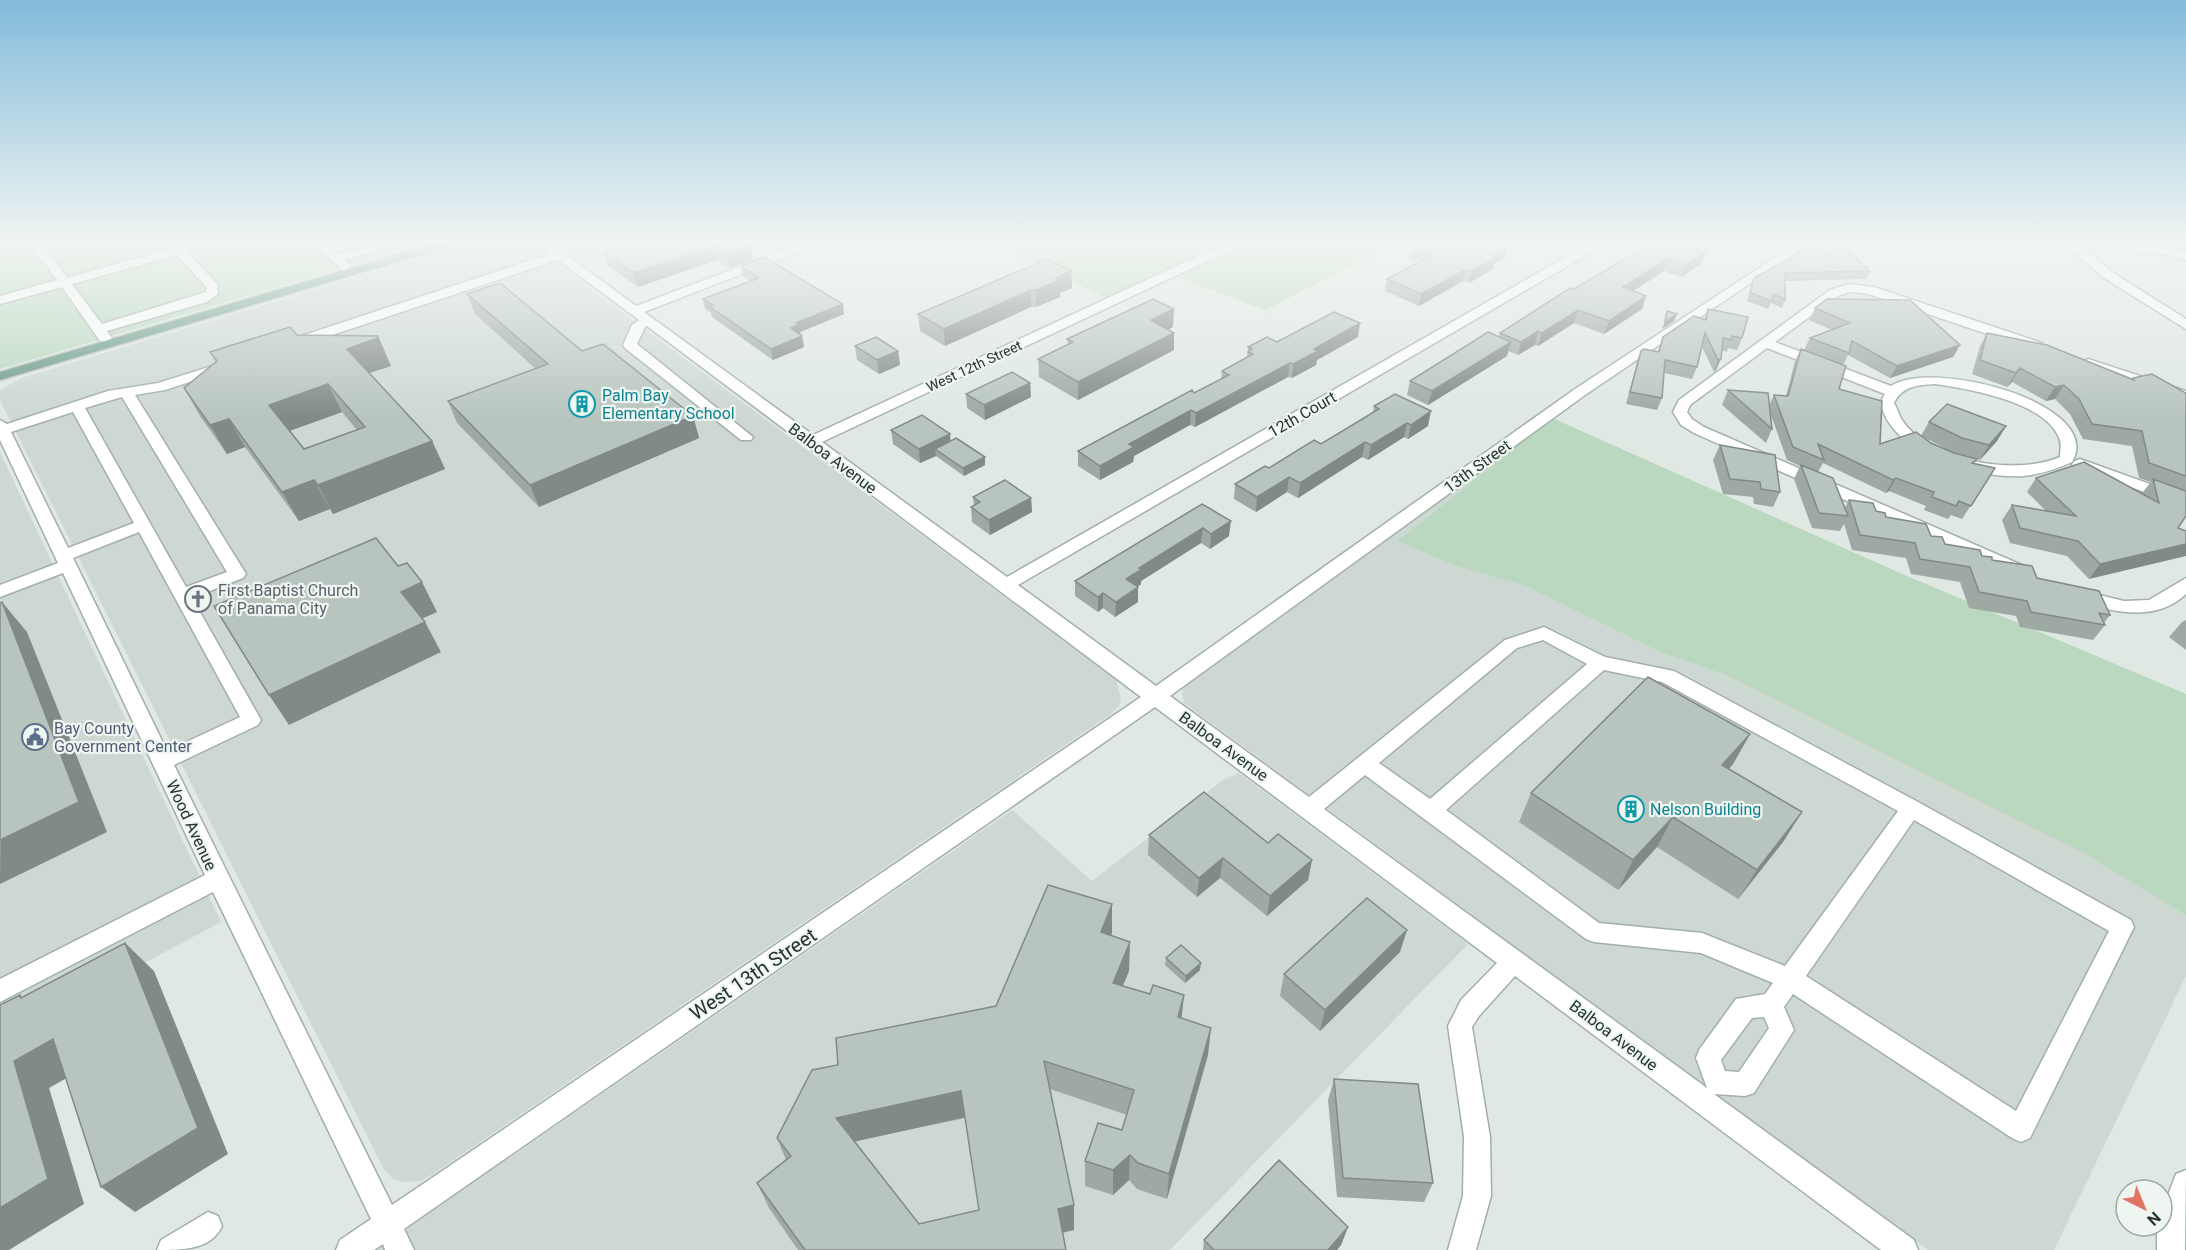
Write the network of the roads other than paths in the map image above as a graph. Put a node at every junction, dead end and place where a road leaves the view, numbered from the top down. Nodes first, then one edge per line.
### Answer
1 (80, 301) edge
2 (196, 301) edge
3 (250, 301) edge
4 (419, 301) edge
5 (622, 301) edge
6 (675, 301) edge
7 (1110, 301) edge
8 (1497, 301) edge
9 (1716, 301) edge
10 (1822, 301) edge
11 (1905, 301) edge
12 (2149, 301) edge
13 (641, 316) junction
14 (2186, 325) edge
15 (99, 329) junction
16 (1765, 343) junction
17 (109, 344) junction
18 (283, 346) edge
19 (2050, 350) edge
20 (2073, 358) edge
21 (239, 361) edge
22 (0, 376) edge
23 (126, 392) junction
24 (1893, 392) junction
25 (2186, 396) edge
26 (77, 406) junction
27 (1, 427) edge
28 (746, 437) dead end
29 (810, 442) junction
30 (2067, 459) junction
31 (2186, 502) edge
32 (143, 525) junction
33 (66, 560) junction
34 (2030, 575) edge
35 (2186, 584) edge
36 (1005, 585) junction
37 (0, 591) edge
38 (2069, 592) edge
39 (182, 595) junction
40 (1600, 663) junction
41 (1155, 696) junction
42 (162, 762) junction
43 (1363, 763) junction
44 (1310, 808) junction
45 (1911, 808) junction
46 (1431, 811) junction
47 (218, 879) junction
48 (1514, 960) junction
49 (1790, 979) junction
50 (0, 991) edge
51 (1771, 1005) junction
52 (1709, 1091) junction
53 (2186, 1184) edge
54 (388, 1224) junction
55 (208, 1226) dead end
56 (171, 1250) edge
57 (350, 1250) edge
58 (400, 1250) edge
59 (1462, 1250) edge
60 (1904, 1250) edge
61 (2171, 1250) edge

1 - 15 street
2 - 15 street
3 - 17 main road
4 - 18 street
5 - 13 street, Balboa Avenue
6 - 13 street
7 - 29 street, West 12th Street
8 - 36 street, 12th Court
9 - 41 street, 13th Street
10 - 16 street
11 - 19 street
12 - 14 street
13 - 28 street
13 - 29 street, Balboa Avenue
15 - 17 street
16 - 24 street
16 - 34 street
17 - 22 main road
20 - 25 street
21 - 23 street
23 - 26 street
23 - 39 street
24 - 30 street
24 - 30 street
26 - 27 street
26 - 32 street
27 - 33 street, Wood Avenue
29 - 36 street, Balboa Avenue
30 - 31 street
32 - 33 street
32 - 39 street
33 - 37 street
33 - 42 street, Wood Avenue
35 - 38 street
36 - 41 street, Balboa Avenue
39 - 42 street
40 - 43 street
40 - 45 street
40 - 46 street
41 - 44 street, Balboa Avenue
41 - 54 street, West 13th Street
42 - 47 street, Wood Avenue
43 - 44 street
43 - 46 street
44 - 48 street, Balboa Avenue
45 - 49 street
45 - 49 street
46 - 49 street
47 - 50 street
47 - 54 street, Wood Avenue
48 - 52 street, Balboa Avenue
48 - 59 street
49 - 51 street
51 - 52 street
51 - 52 street
52 - 60 street, Balboa Avenue
53 - 61 street
54 - 57 street, West 13th Street
54 - 58 street, Wood Avenue
55 - 56 street

